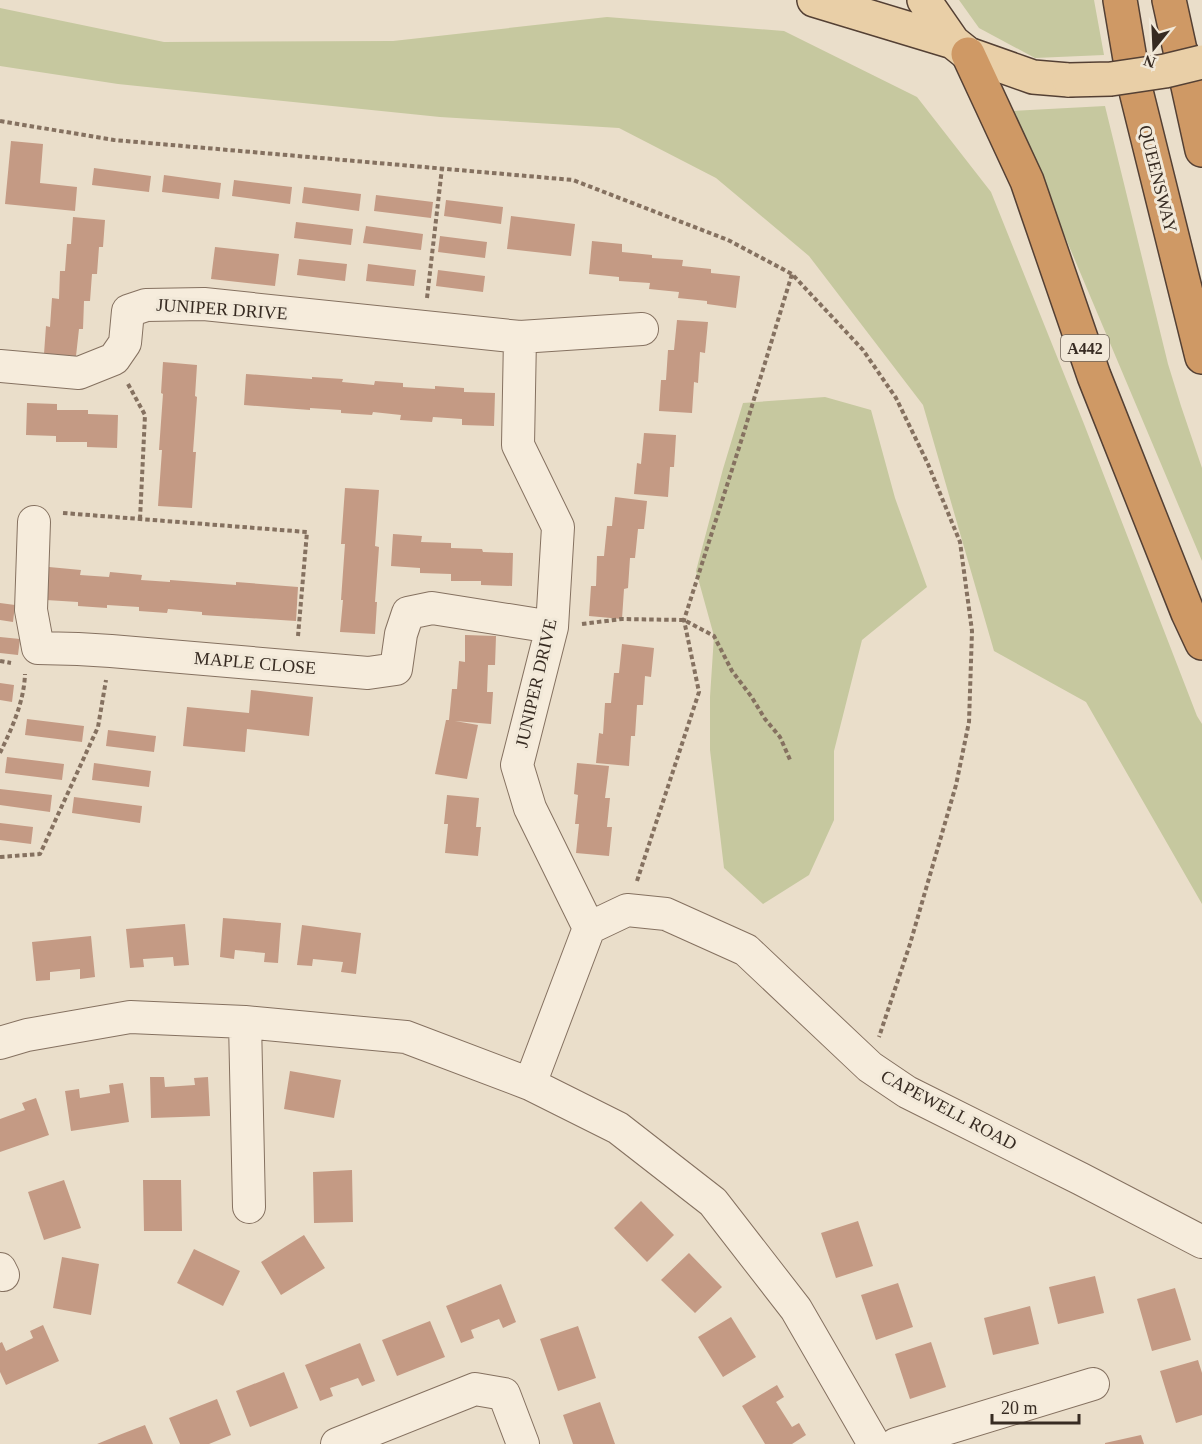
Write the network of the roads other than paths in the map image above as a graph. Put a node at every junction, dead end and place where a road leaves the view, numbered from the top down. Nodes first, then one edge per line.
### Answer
1 (814, 0) edge
2 (924, 0) edge
3 (1120, 0) edge
4 (1169, 0) edge
5 (961, 48) junction
6 (1202, 62) edge
7 (1202, 150) edge
8 (642, 329) dead end
9 (520, 337) junction
10 (1202, 357) edge
11 (0, 366) edge
12 (34, 522) road end
13 (552, 627) junction
14 (1202, 643) edge
15 (589, 928) junction
16 (245, 1022) junction
17 (0, 1043) edge
18 (530, 1084) junction
19 (249, 1207) dead end
20 (1202, 1242) edge
21 (1093, 1384) dead end
22 (337, 1444) edge
23 (524, 1444) edge
24 (874, 1444) edge
25 (896, 1444) edge

1 - 5 main road
2 - 5 main road
3 - 10 highway, QUEENSWAY
4 - 7 highway
5 - 6 main road, bridge
5 - 14 highway, A442
8 - 9 street, JUNIPER DRIVE
9 - 11 street, JUNIPER DRIVE
9 - 13 street, JUNIPER DRIVE
12 - 13 street, MAPLE CLOSE
13 - 15 street, JUNIPER DRIVE
15 - 18 street
15 - 20 street, CAPEWELL ROAD
16 - 17 street
16 - 18 street
16 - 19 street
18 - 24 street
21 - 25 street
22 - 23 street

